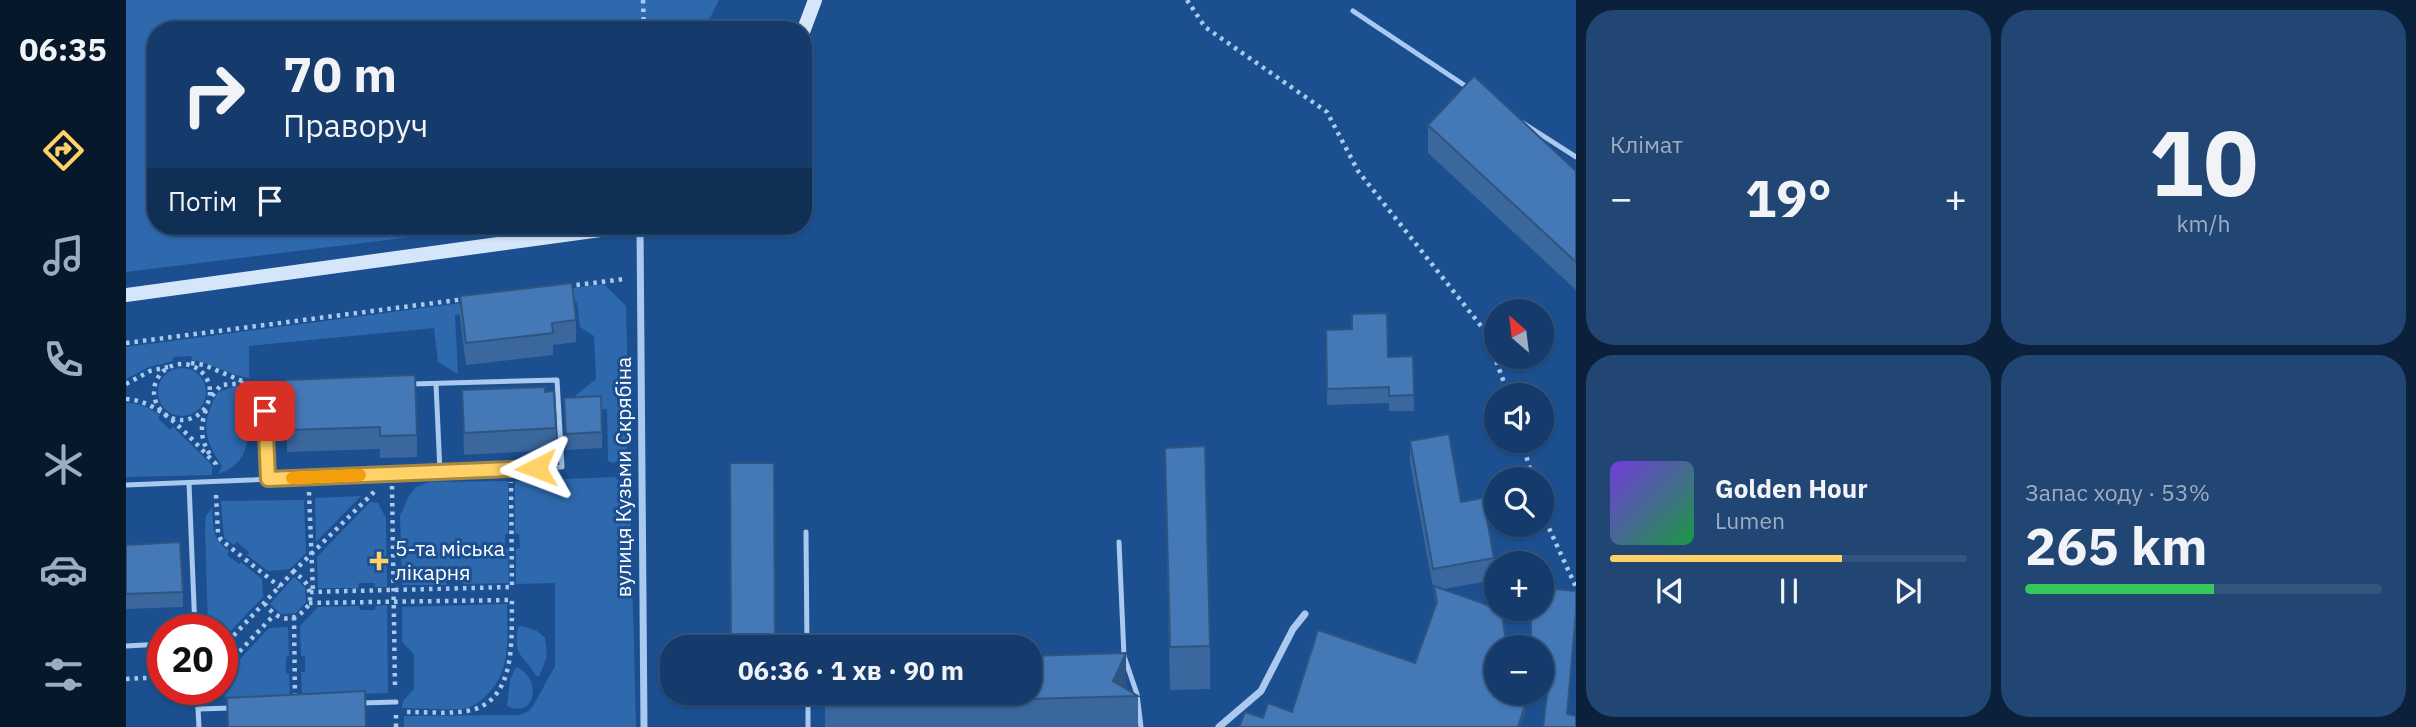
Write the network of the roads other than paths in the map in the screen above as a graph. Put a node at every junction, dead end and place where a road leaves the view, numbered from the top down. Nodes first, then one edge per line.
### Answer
1 (815, 0) edge
2 (1353, 11) dead end
3 (807, 21) edge
4 (1475, 93) edge
5 (1520, 121) edge
6 (1576, 157) edge
7 (564, 235) edge
8 (640, 235) edge
9 (126, 295) edge
10 (410, 384) edge
11 (436, 384) junction
12 (304, 387) edge
13 (440, 472) junction
14 (268, 479) junction
15 (189, 483) junction
16 (126, 485) edge
17 (806, 532) dead end
18 (1119, 541) dead end
19 (194, 614) edge
20 (1305, 614) dead end
21 (807, 635) edge
22 (147, 645) edge
23 (126, 646) edge
24 (1110, 656) edge
25 (1124, 656) junction
26 (396, 702) road end
27 (358, 704) edge
28 (198, 705) edge
29 (808, 705) edge
30 (239, 707) edge
31 (198, 709) junction
32 (198, 727) edge
33 (643, 727) edge
34 (807, 727) edge
35 (1141, 727) edge
36 (1219, 727) edge

1 - 3 street
2 - 4 lane
5 - 6 lane
7 - 9 street
8 - 33 street, вулиця Кузьми Скрябіна
10 - 11 lane
11 - 13 lane
11 - 13 lane
12 - 14 lane
13 - 14 lane
14 - 15 lane
15 - 16 lane
15 - 19 lane
17 - 21 lane
18 - 25 lane
20 - 36 street
22 - 23 lane
24 - 25 lane
25 - 35 lane
26 - 27 lane
28 - 31 lane
29 - 34 lane
30 - 31 lane
31 - 32 lane

